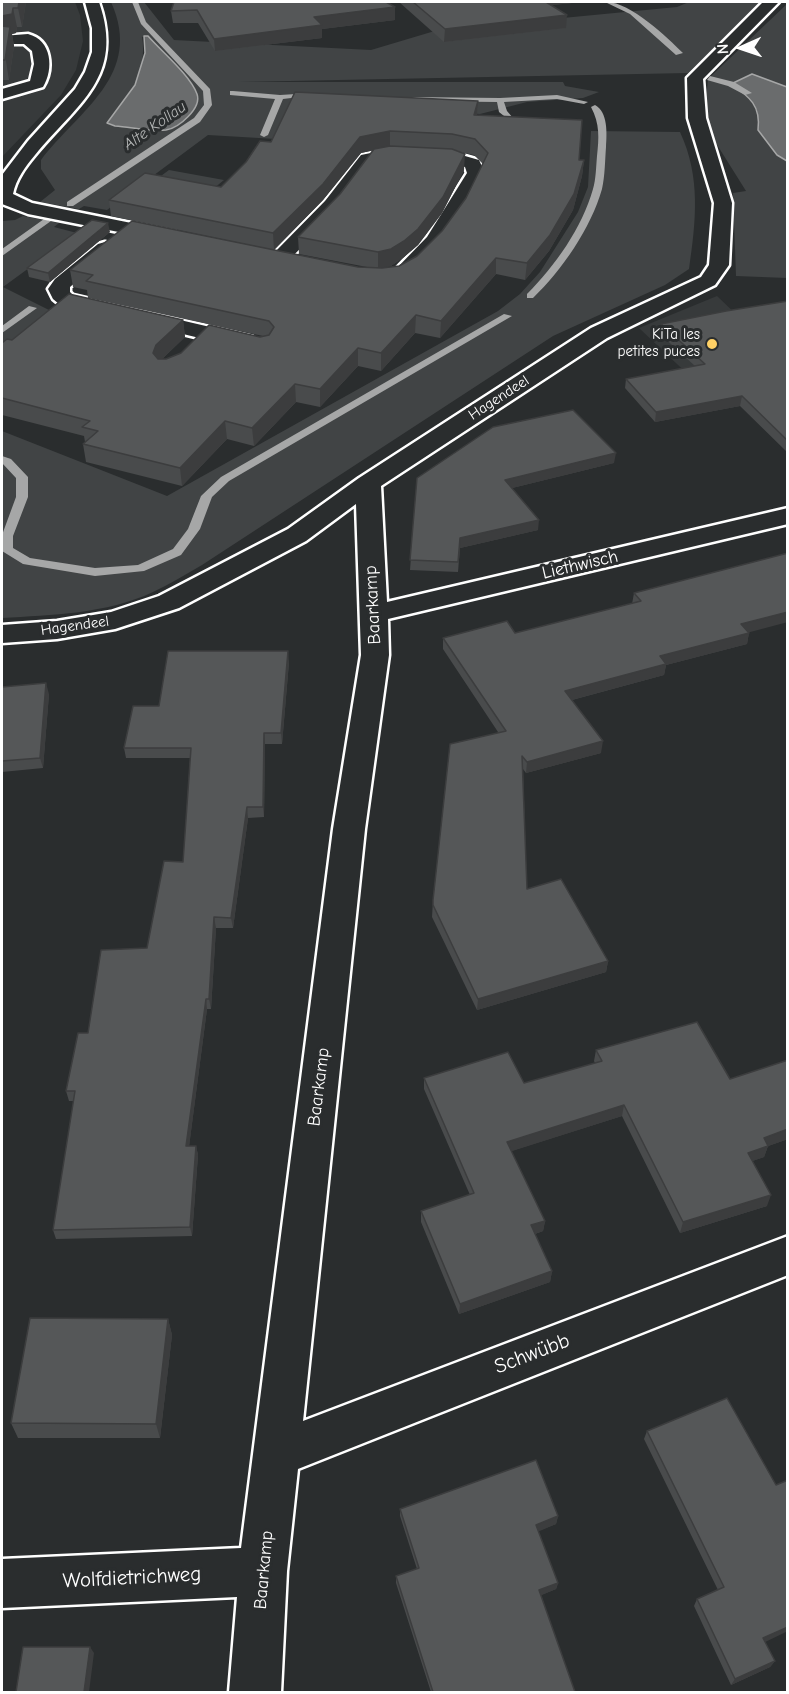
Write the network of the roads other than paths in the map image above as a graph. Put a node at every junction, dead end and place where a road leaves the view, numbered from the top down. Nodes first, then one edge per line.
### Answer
1 (93, 2) edge
2 (772, 2) edge
3 (2, 40) edge
4 (2, 94) edge
5 (130, 229) junction
6 (191, 241) edge
7 (257, 254) edge
8 (280, 258) junction
9 (302, 263) edge
10 (382, 277) edge
11 (262, 345) edge
12 (368, 483) junction
13 (788, 516) edge
14 (372, 614) junction
15 (2, 634) edge
16 (788, 1255) edge
17 (276, 1454) junction
18 (263, 1571) junction
19 (2, 1584) edge
20 (255, 1692) edge

1 - 5 street
2 - 12 street, Hagendeel
3 - 4 street
5 - 6 street
5 - 11 street
7 - 8 street
8 - 9 street
8 - 10 street
12 - 14 street, Baarkamp
12 - 15 street, Hagendeel
13 - 14 street, Liethwisch
14 - 17 street, Baarkamp
16 - 17 street, Schwübb
17 - 18 street, Baarkamp
18 - 19 street, Wolfdietrichweg
18 - 20 street, Baarkamp

